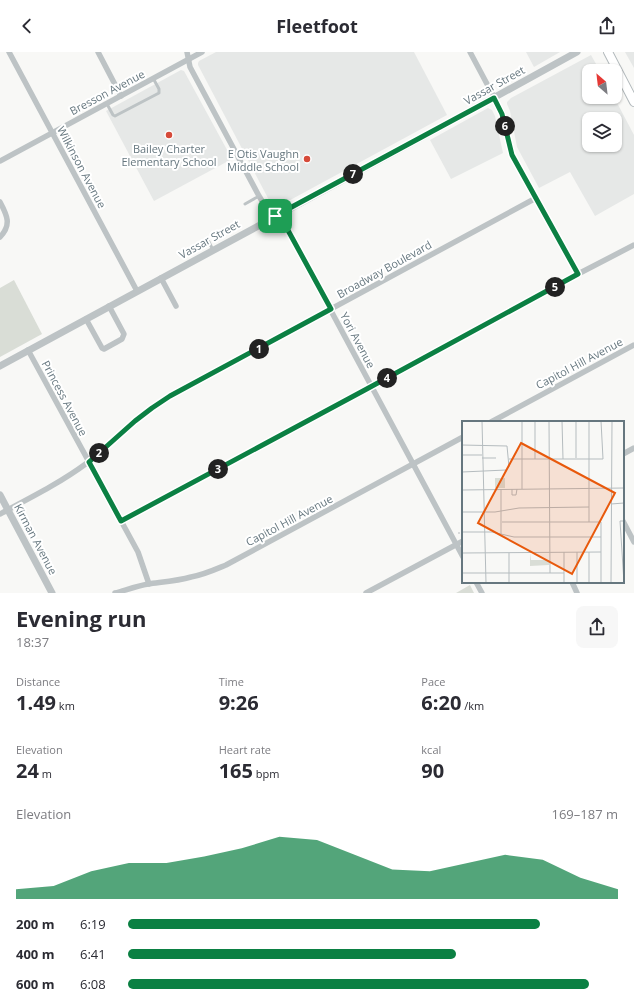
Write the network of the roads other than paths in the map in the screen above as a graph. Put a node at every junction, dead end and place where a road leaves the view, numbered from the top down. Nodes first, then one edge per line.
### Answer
1 (9, 52) edge
2 (98, 52) edge
3 (188, 52) edge
4 (202, 52) edge
5 (470, 52) edge
6 (577, 52) edge
7 (608, 52) edge
8 (189, 59) junction
9 (153, 78) junction
10 (122, 96) junction
11 (494, 98) junction
12 (634, 102) edge
13 (107, 104) junction
14 (52, 133) junction
15 (0, 161) edge
16 (259, 196) junction
17 (536, 198) junction
18 (0, 202) edge
19 (245, 204) dead end
20 (275, 216) junction
21 (0, 237) edge
22 (208, 240) dead end
23 (634, 245) edge
24 (213, 250) junction
25 (578, 274) junction
26 (161, 278) junction
27 (138, 291) junction
28 (109, 306) junction
29 (176, 306) dead end
30 (331, 309) junction
31 (86, 319) junction
32 (634, 345) edge
33 (28, 350) junction
34 (0, 366) edge
35 (372, 387) junction
36 (493, 421) edge
37 (462, 438) edge
38 (634, 448) edge
39 (624, 453) edge
40 (89, 462) junction
41 (413, 464) junction
42 (0, 495) edge
43 (8, 510) junction
44 (0, 514) edge
45 (121, 521) junction
46 (624, 523) edge
47 (462, 541) edge
48 (634, 542) edge
49 (456, 544) junction
50 (462, 555) edge
51 (477, 583) edge
52 (572, 583) edge
53 (149, 584) junction
54 (52, 593) edge
55 (115, 593) edge
56 (366, 593) edge
57 (482, 593) edge
58 (577, 593) edge

1 - 14 street, Wilkinson Avenue
2 - 10 street
3 - 8 street, Yori Avenue
4 - 8 street, Bresson Avenue
5 - 11 street
6 - 11 street, Vassar Street
7 - 12 main road
8 - 9 street, Bresson Avenue
8 - 16 street, Yori Avenue
9 - 10 street, Bresson Avenue
9 - 13 lane
10 - 13 street, Bresson Avenue
11 - 17 street
11 - 20 street, Vassar Street
13 - 14 street, Bresson Avenue
14 - 15 street, Bresson Avenue
14 - 27 street, Wilkinson Avenue
16 - 19 lane
16 - 20 street, Yori Avenue
17 - 25 street
17 - 30 street, Broadway Boulevard
18 - 21 street
20 - 24 street, Vassar Street
20 - 30 street, Yori Avenue
22 - 24 lane
23 - 25 street
24 - 26 street, Vassar Street
25 - 35 street
26 - 27 street, Vassar Street
26 - 29 street
27 - 28 street, Vassar Street
28 - 31 street, Vassar Street
28 - 31 street
30 - 35 street, Yori Avenue
30 - 40 street, Broadway Boulevard
31 - 33 street, Vassar Street
32 - 36 street, Capitol Hill Avenue
33 - 34 street, Vassar Street
33 - 40 street, Princess Avenue
35 - 41 street, Yori Avenue
35 - 45 street
37 - 41 street, Capitol Hill Avenue
38 - 39 street
40 - 43 street, Broadway Boulevard
40 - 45 street, Princess Avenue
41 - 49 street, Yori Avenue
41 - 53 street, Capitol Hill Avenue
42 - 43 street, Kirman Avenue
43 - 44 street, Broadway Boulevard
43 - 54 street, Kirman Avenue
45 - 53 street, Princess Avenue
46 - 48 street
47 - 49 street
49 - 50 street, Yori Avenue
49 - 56 street
51 - 57 street
52 - 58 street
53 - 55 street, Capitol Hill Avenue

